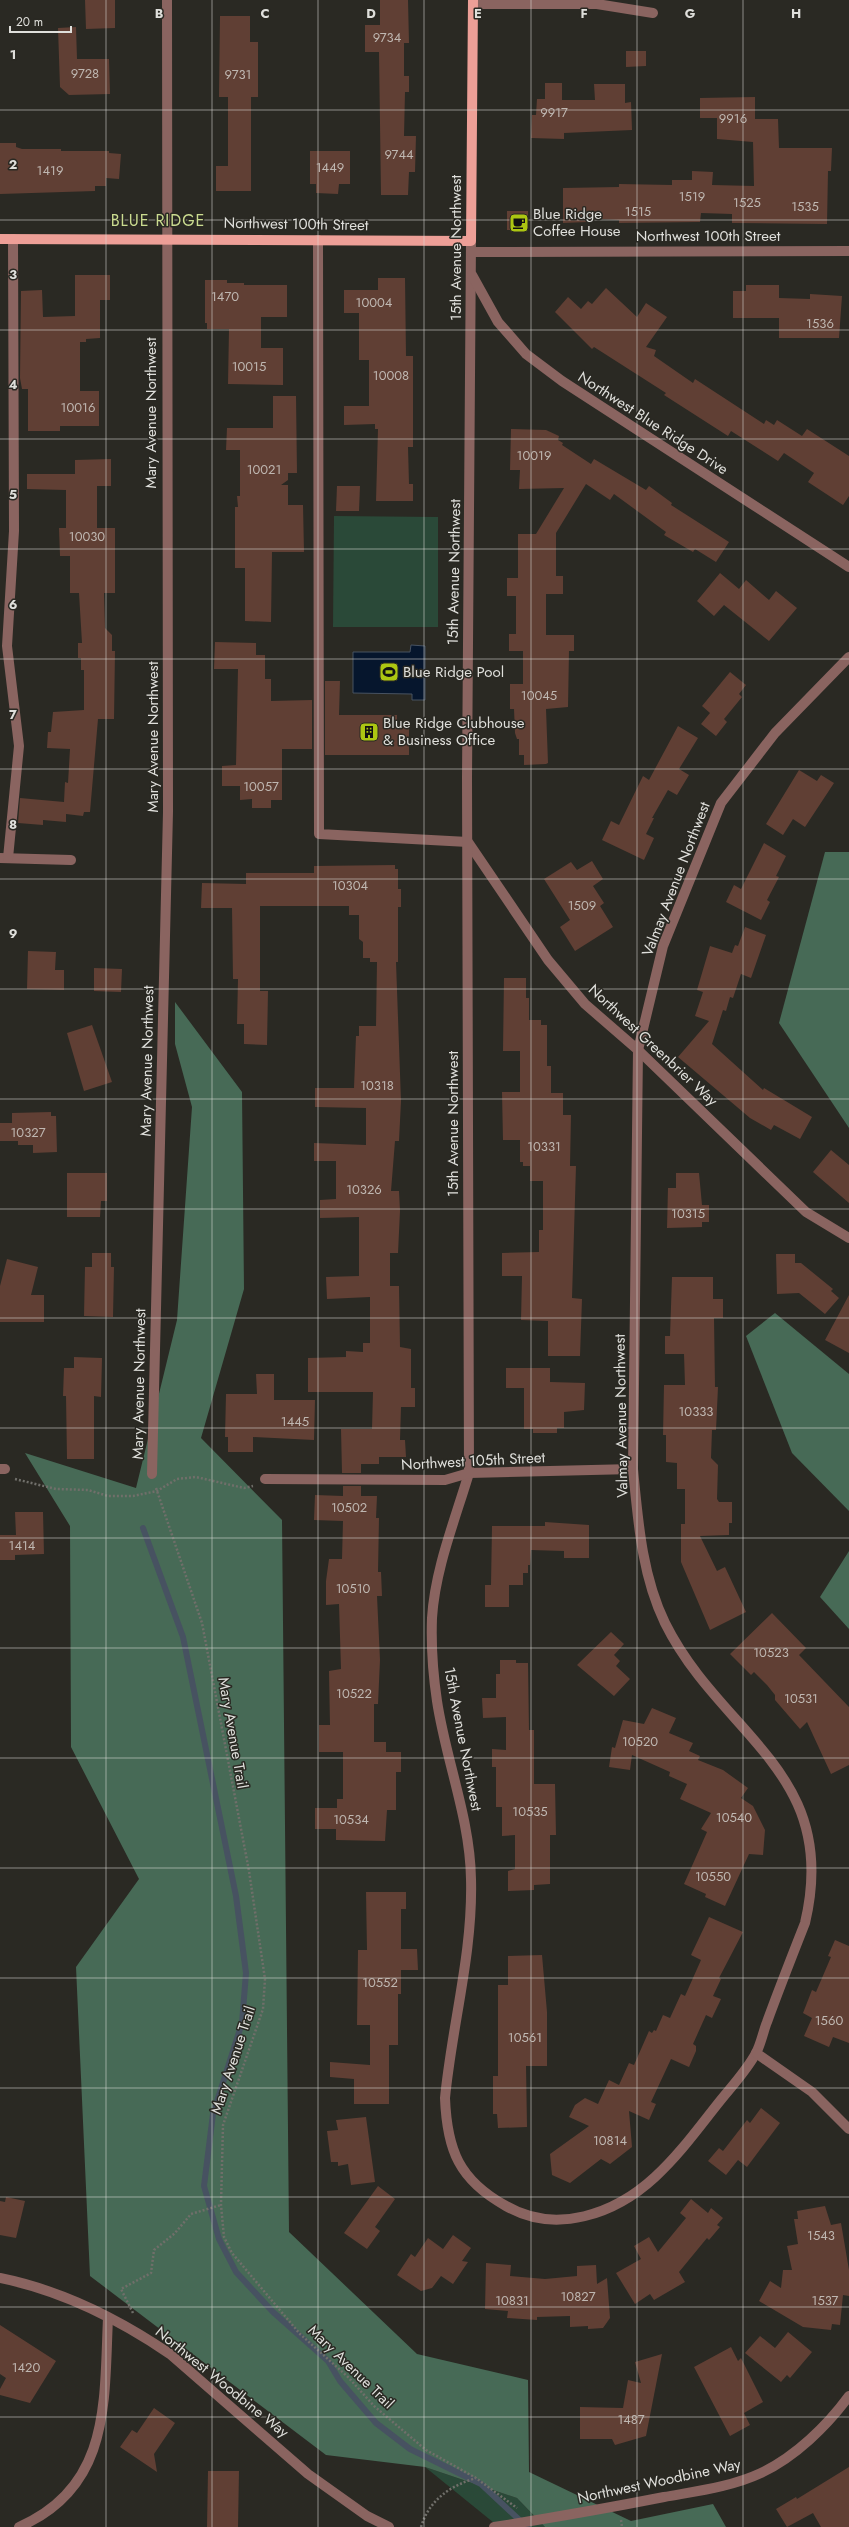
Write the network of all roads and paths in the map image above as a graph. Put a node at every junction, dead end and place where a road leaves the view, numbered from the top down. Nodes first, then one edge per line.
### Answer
1 (166, 0) edge
2 (473, 2) edge
3 (653, 13) dead end
4 (166, 238) junction
5 (0, 239) edge
6 (13, 239) junction
7 (318, 240) junction
8 (471, 241) junction
9 (849, 251) edge
10 (471, 252) junction
11 (472, 273) junction
12 (849, 567) edge
13 (849, 657) edge
14 (468, 842) junction
15 (4, 858) edge
16 (71, 860) dead end
17 (638, 1050) junction
18 (849, 1238) edge
19 (2, 1469) edge
20 (633, 1470) junction
21 (470, 1473) junction
22 (152, 1474) joint
23 (265, 1479) joint
24 (157, 1491) junction
25 (756, 2053) junction
26 (849, 2129) edge
27 (221, 2205) junction
28 (512, 2210) joint
29 (0, 2278) edge
30 (108, 2318) junction
31 (145, 2338) junction
32 (849, 2396) edge
33 (476, 2478) junction
34 (522, 2513) dead end
35 (19, 2527) edge
36 (388, 2527) edge
37 (420, 2527) edge
38 (494, 2527) edge

1 - 4 street, Mary Avenue Northwest
2 - 3 street
2 - 8 main road, 15th Avenue Northwest
4 - 6 main road, Northwest 100th Street
4 - 7 main road, Northwest 100th Street
4 - 22 street, Mary Avenue Northwest
5 - 6 main road, Northwest 100th Street
6 - 15 street
7 - 8 main road, Northwest 100th Street
7 - 14 street
8 - 10 street, 15th Avenue Northwest
9 - 10 street, Northwest 100th Street
10 - 11 street, 15th Avenue Northwest
11 - 12 street, Northwest Blue Ridge Drive
11 - 14 street, 15th Avenue Northwest
13 - 17 street, Valmay Avenue Northwest
14 - 17 street, Northwest Greenbrier Way
14 - 21 street, 15th Avenue Northwest
15 - 16 street
17 - 18 street, Northwest Greenbrier Way
17 - 20 street, Valmay Avenue Northwest
19 - 24 path
20 - 21 street, Northwest 105th Street
20 - 25 street, Valmay Avenue Northwest
21 - 23 street, Northwest 105th Street
21 - 28 street, 15th Avenue Northwest
22 - 24 path, Mary Avenue Trail
23 - 24 path
24 - 27 path, Mary Avenue Trail
25 - 26 street
25 - 28 street, Valmay Avenue Northwest
27 - 31 path
27 - 33 path, Mary Avenue Trail
29 - 30 street, Northwest Woodbine Way
30 - 31 street, Northwest Woodbine Way
30 - 35 street
31 - 36 street, Northwest Woodbine Way
32 - 38 street, Northwest Woodbine Way
33 - 34 path, Mary Avenue Trail
33 - 37 path

